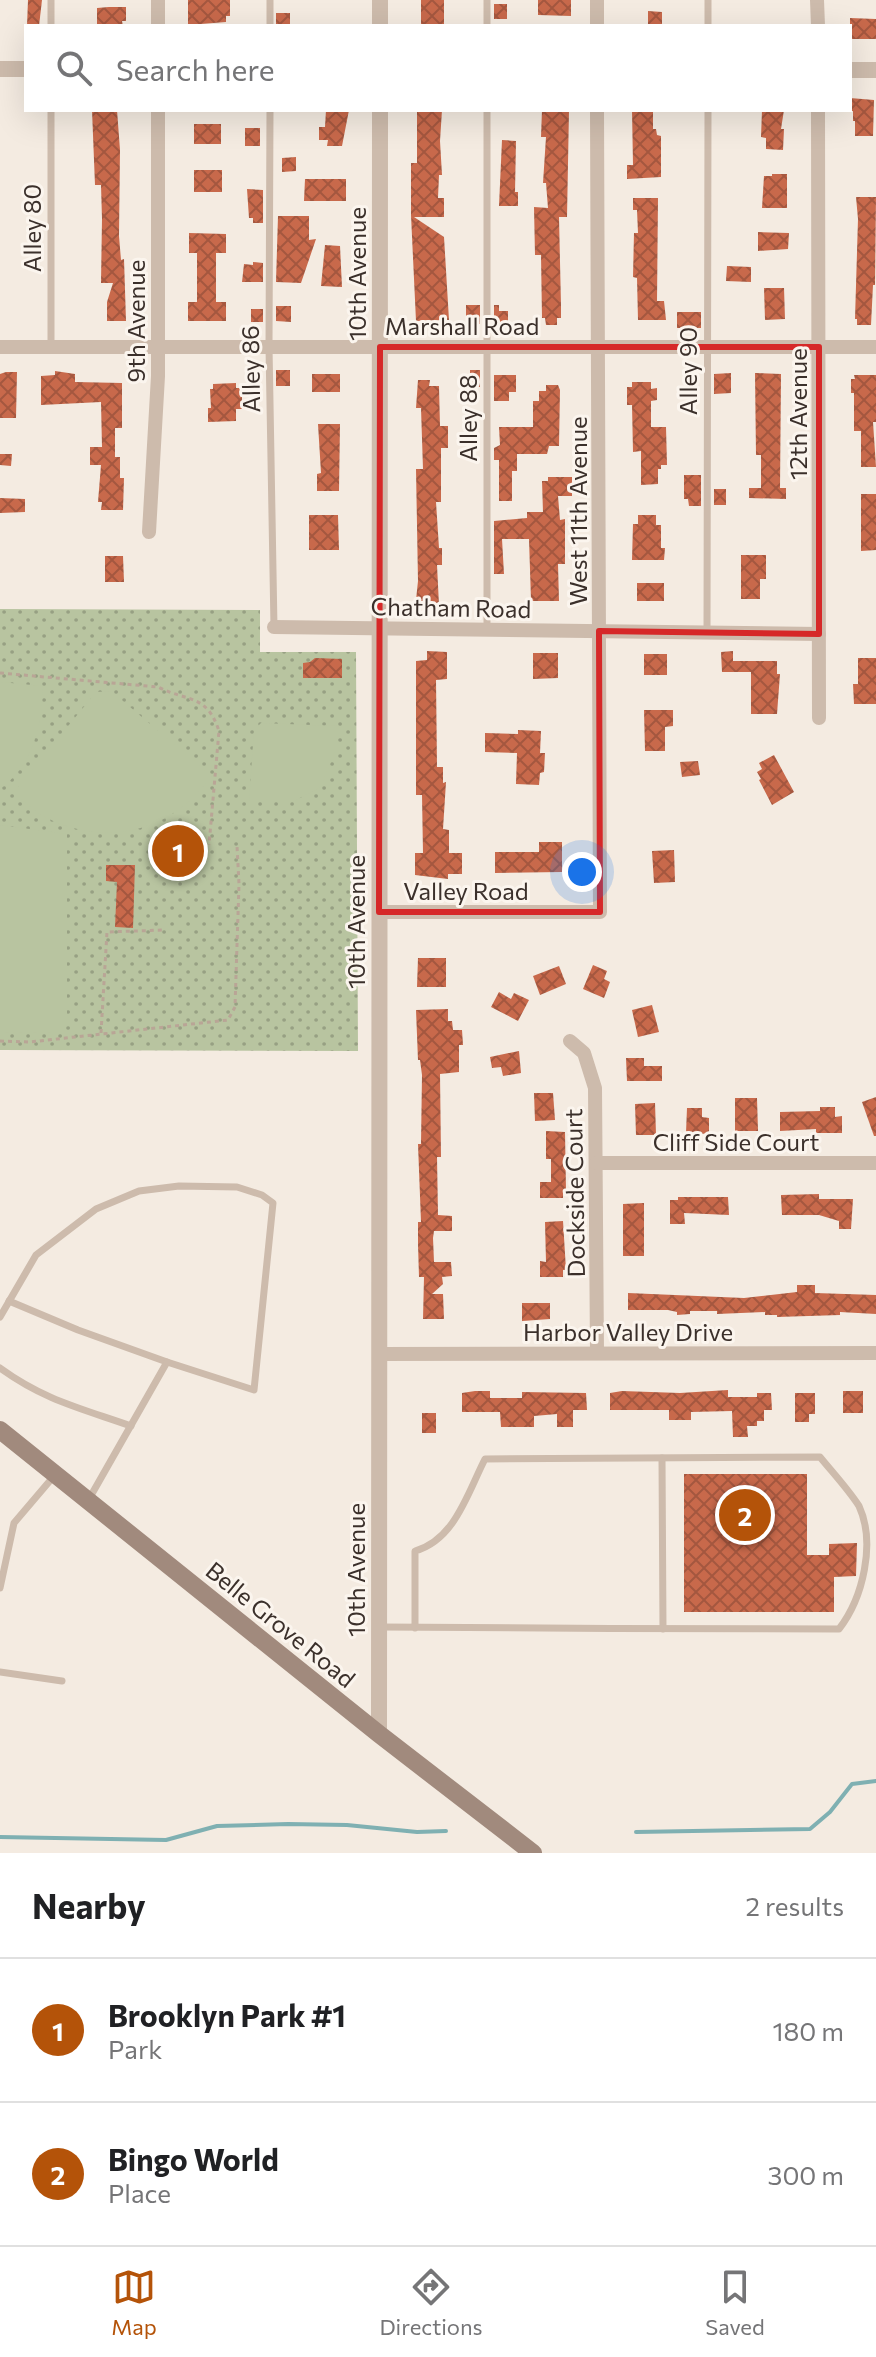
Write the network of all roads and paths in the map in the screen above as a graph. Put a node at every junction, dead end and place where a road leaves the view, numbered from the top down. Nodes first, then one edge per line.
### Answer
1 (51, 0) edge
2 (158, 0) edge
3 (270, 0) edge
4 (380, 0) edge
5 (487, 0) edge
6 (597, 0) edge
7 (708, 0) edge
8 (817, 0) edge
9 (51, 24) edge
10 (158, 24) edge
11 (270, 24) edge
12 (380, 24) edge
13 (487, 24) edge
14 (597, 24) edge
15 (708, 24) edge
16 (818, 24) edge
17 (0, 69) edge
18 (24, 69) edge
19 (852, 70) edge
20 (876, 70) edge
21 (51, 112) edge
22 (158, 112) edge
23 (270, 112) edge
24 (380, 112) edge
25 (487, 112) edge
26 (597, 112) edge
27 (708, 112) edge
28 (818, 112) edge
29 (0, 347) edge
30 (51, 347) junction
31 (157, 347) junction
32 (269, 347) junction
33 (380, 347) junction
34 (487, 347) junction
35 (598, 347) junction
36 (707, 347) junction
37 (819, 347) junction
38 (876, 347) edge
39 (149, 532) dead end
40 (274, 627) joint
41 (380, 629) junction
42 (487, 630) junction
43 (599, 631) junction
44 (707, 633) junction
45 (819, 634) junction
46 (0, 673) edge
47 (819, 718) dead end
48 (209, 845) dead end
49 (237, 846) dead end
50 (379, 912) junction
51 (600, 912) joint
52 (164, 930) dead end
53 (101, 1033) junction
54 (0, 1041) edge
55 (570, 1041) dead end
56 (596, 1163) junction
57 (876, 1163) edge
58 (9, 1301) junction
59 (0, 1317) edge
60 (597, 1353) junction
61 (876, 1353) edge
62 (379, 1354) junction
63 (167, 1362) junction
64 (0, 1368) edge
65 (131, 1426) junction
66 (0, 1430) edge
67 (662, 1458) junction
68 (56, 1474) junction
69 (88, 1501) junction
70 (0, 1588) edge
71 (379, 1627) junction
72 (415, 1628) junction
73 (663, 1629) junction
74 (0, 1672) edge
75 (62, 1681) dead end
76 (379, 1734) junction
77 (533, 1853) edge

1 - 9 lane
2 - 10 street
3 - 11 lane
4 - 12 street
5 - 13 lane
6 - 14 street
7 - 15 lane
8 - 16 street
17 - 18 street
19 - 20 street
21 - 30 lane, Alley 80
22 - 31 street, 9th Avenue
23 - 32 lane, Alley 86
24 - 33 street, 10th Avenue
25 - 34 lane, Alley 88
26 - 35 street, West 11th Avenue
27 - 36 lane, Alley 90
28 - 37 street, 12th Avenue
29 - 30 street, Marshall Road
30 - 31 street, Marshall Road
31 - 32 street, Marshall Road
31 - 39 street, 9th Avenue
32 - 33 street, Marshall Road
32 - 40 lane, Alley 86
33 - 34 street, Marshall Road
33 - 41 street, 10th Avenue
34 - 35 street, Marshall Road
34 - 42 lane, Alley 88
35 - 36 street, Marshall Road
35 - 43 street, West 11th Avenue
36 - 37 street, Marshall Road
36 - 44 lane, Alley 90
37 - 38 street, Marshall Road
37 - 45 street, 12th Avenue
40 - 41 street, Chatham Road
41 - 42 street, Chatham Road
41 - 50 street, 10th Avenue
42 - 43 street, Chatham Road
43 - 44 street, Chatham Road
43 - 51 street, West 11th Avenue
44 - 45 street, Chatham Road
45 - 47 street, 12th Avenue
46 - 48 path
49 - 53 path
50 - 51 street, Valley Road
50 - 62 street, 10th Avenue
52 - 53 path
53 - 54 path
55 - 56 street, Dockside Court
56 - 57 street, Cliff Side Court
56 - 60 street, Dockside Court
58 - 59 lane
58 - 63 lane
58 - 63 lane
60 - 61 street, Harbor Valley Drive
60 - 62 street, Harbor Valley Drive
62 - 71 street, 10th Avenue
63 - 65 lane
64 - 65 lane
65 - 69 lane
66 - 68 main road, Belle Grove Road
67 - 72 lane
67 - 73 lane
67 - 73 lane
68 - 69 main road, Belle Grove Road
68 - 70 lane
69 - 76 main road, Belle Grove Road
71 - 72 lane
71 - 76 street, 10th Avenue
72 - 73 lane
74 - 75 lane
76 - 77 main road, Belle Grove Road

